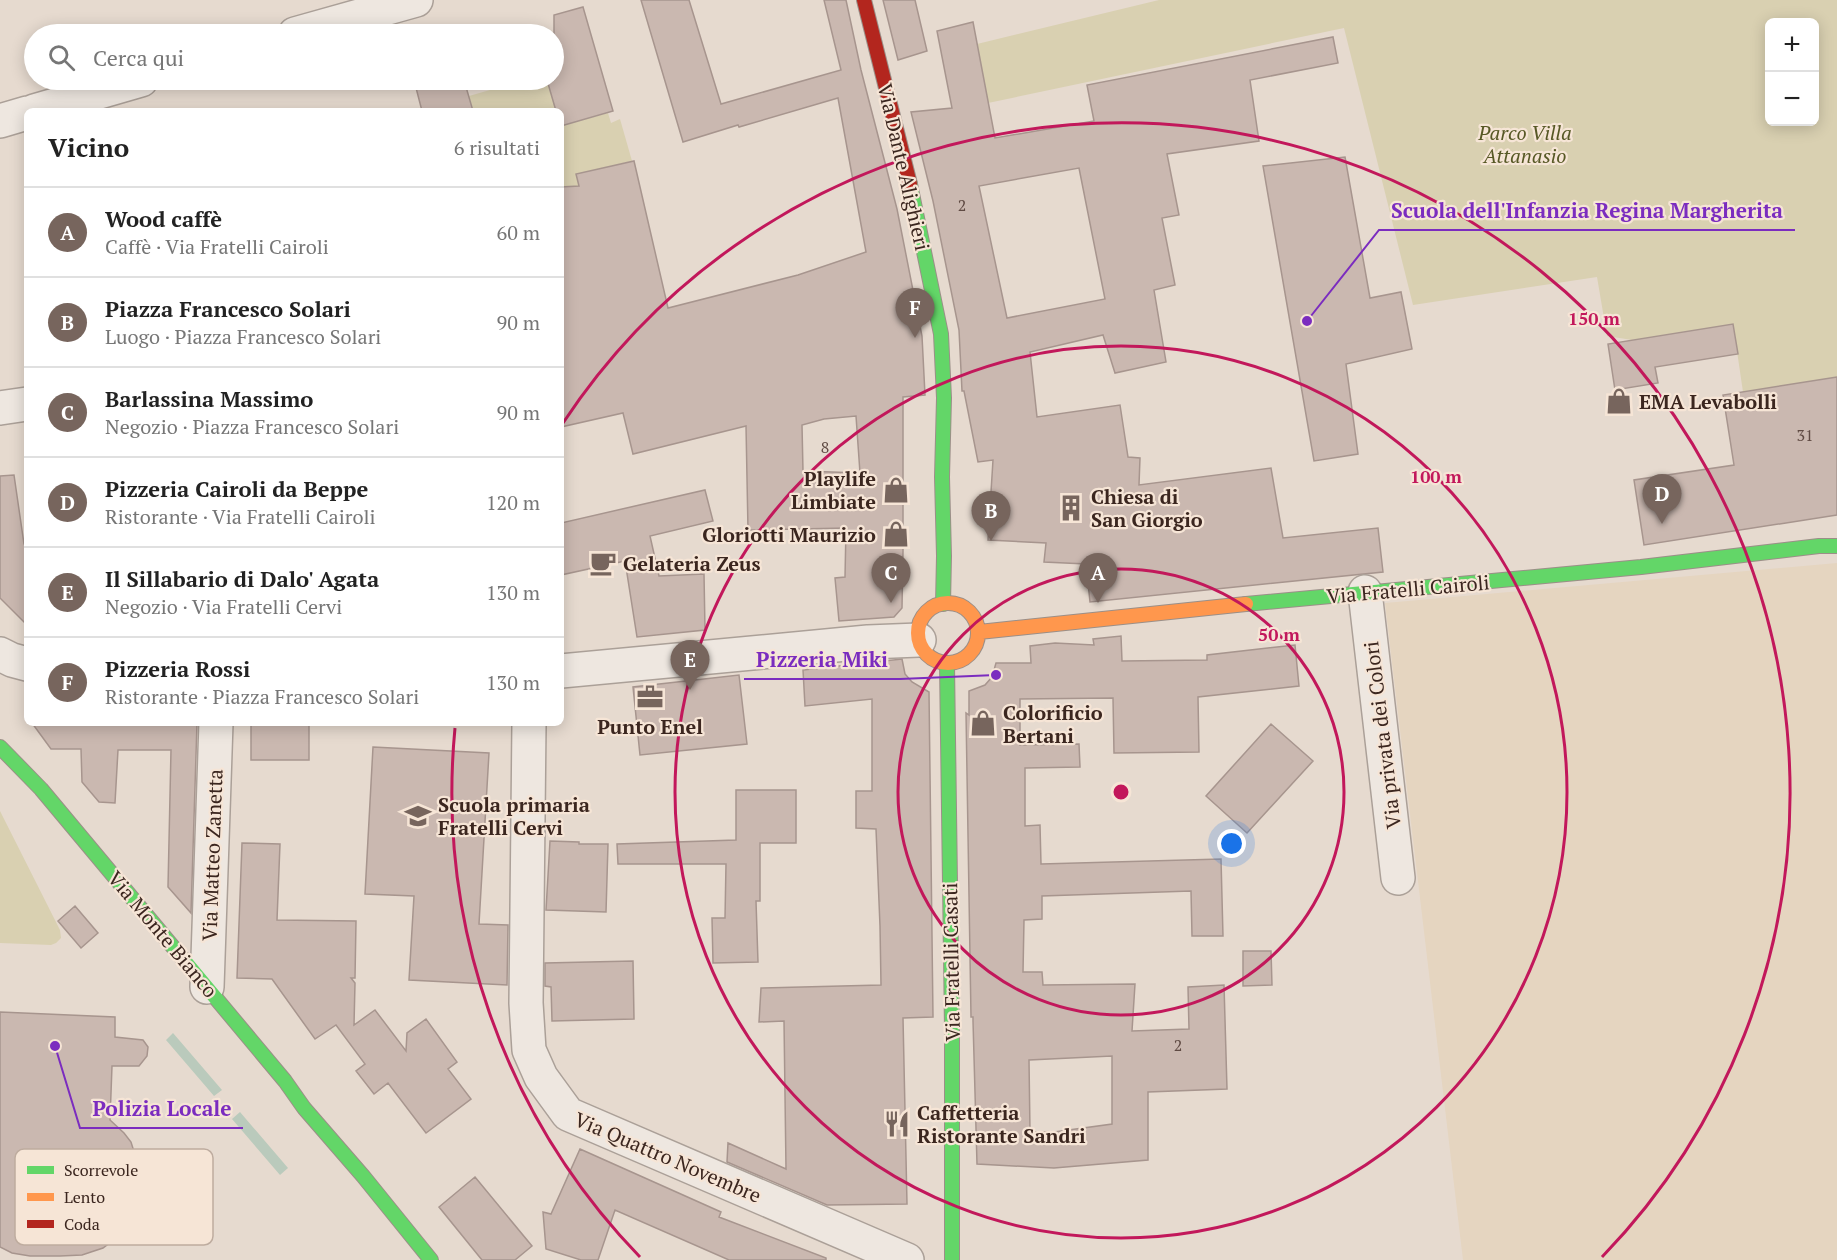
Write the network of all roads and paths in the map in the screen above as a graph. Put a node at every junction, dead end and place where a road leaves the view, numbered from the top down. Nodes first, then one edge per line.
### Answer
1 (416, 0) edge
2 (864, 0) edge
3 (331, 24) edge
4 (136, 91) edge
5 (49, 108) edge
6 (24, 114) edge
7 (0, 121) edge
8 (24, 404) edge
9 (0, 408) edge
10 (1837, 546) edge
11 (1365, 592) junction
12 (943, 603) junction
13 (979, 632) junction
14 (919, 640) junction
15 (0, 654) edge
16 (24, 663) edge
17 (947, 664) junction
18 (564, 671) edge
19 (216, 726) edge
20 (529, 726) edge
21 (3, 741) edge
22 (1398, 878) dead end
23 (207, 987) junction
24 (285, 1081) junction
25 (308, 1093) dead end
26 (431, 1260) edge
27 (907, 1260) edge
28 (952, 1260) edge

1 - 3 street
2 - 12 street, Via Dante Alighieri
4 - 5 street
6 - 7 street
8 - 9 street
10 - 11 street, Via Fratelli Cairoli
11 - 13 street, Via Fratelli Cairoli
11 - 22 street, Via privata dei Colori
12 - 13 street
12 - 14 street
13 - 17 street
14 - 17 street
14 - 18 street
15 - 16 street
17 - 28 street, Via Fratelli Casati
19 - 23 street, Via Matteo Zanetta
20 - 27 street, Via Quattro Novembre
21 - 23 street, Via Monte Bianco
23 - 24 street, Via Monte Bianco
24 - 25 street, Via Monte Bianco
24 - 26 street, Via Monte Bianco

